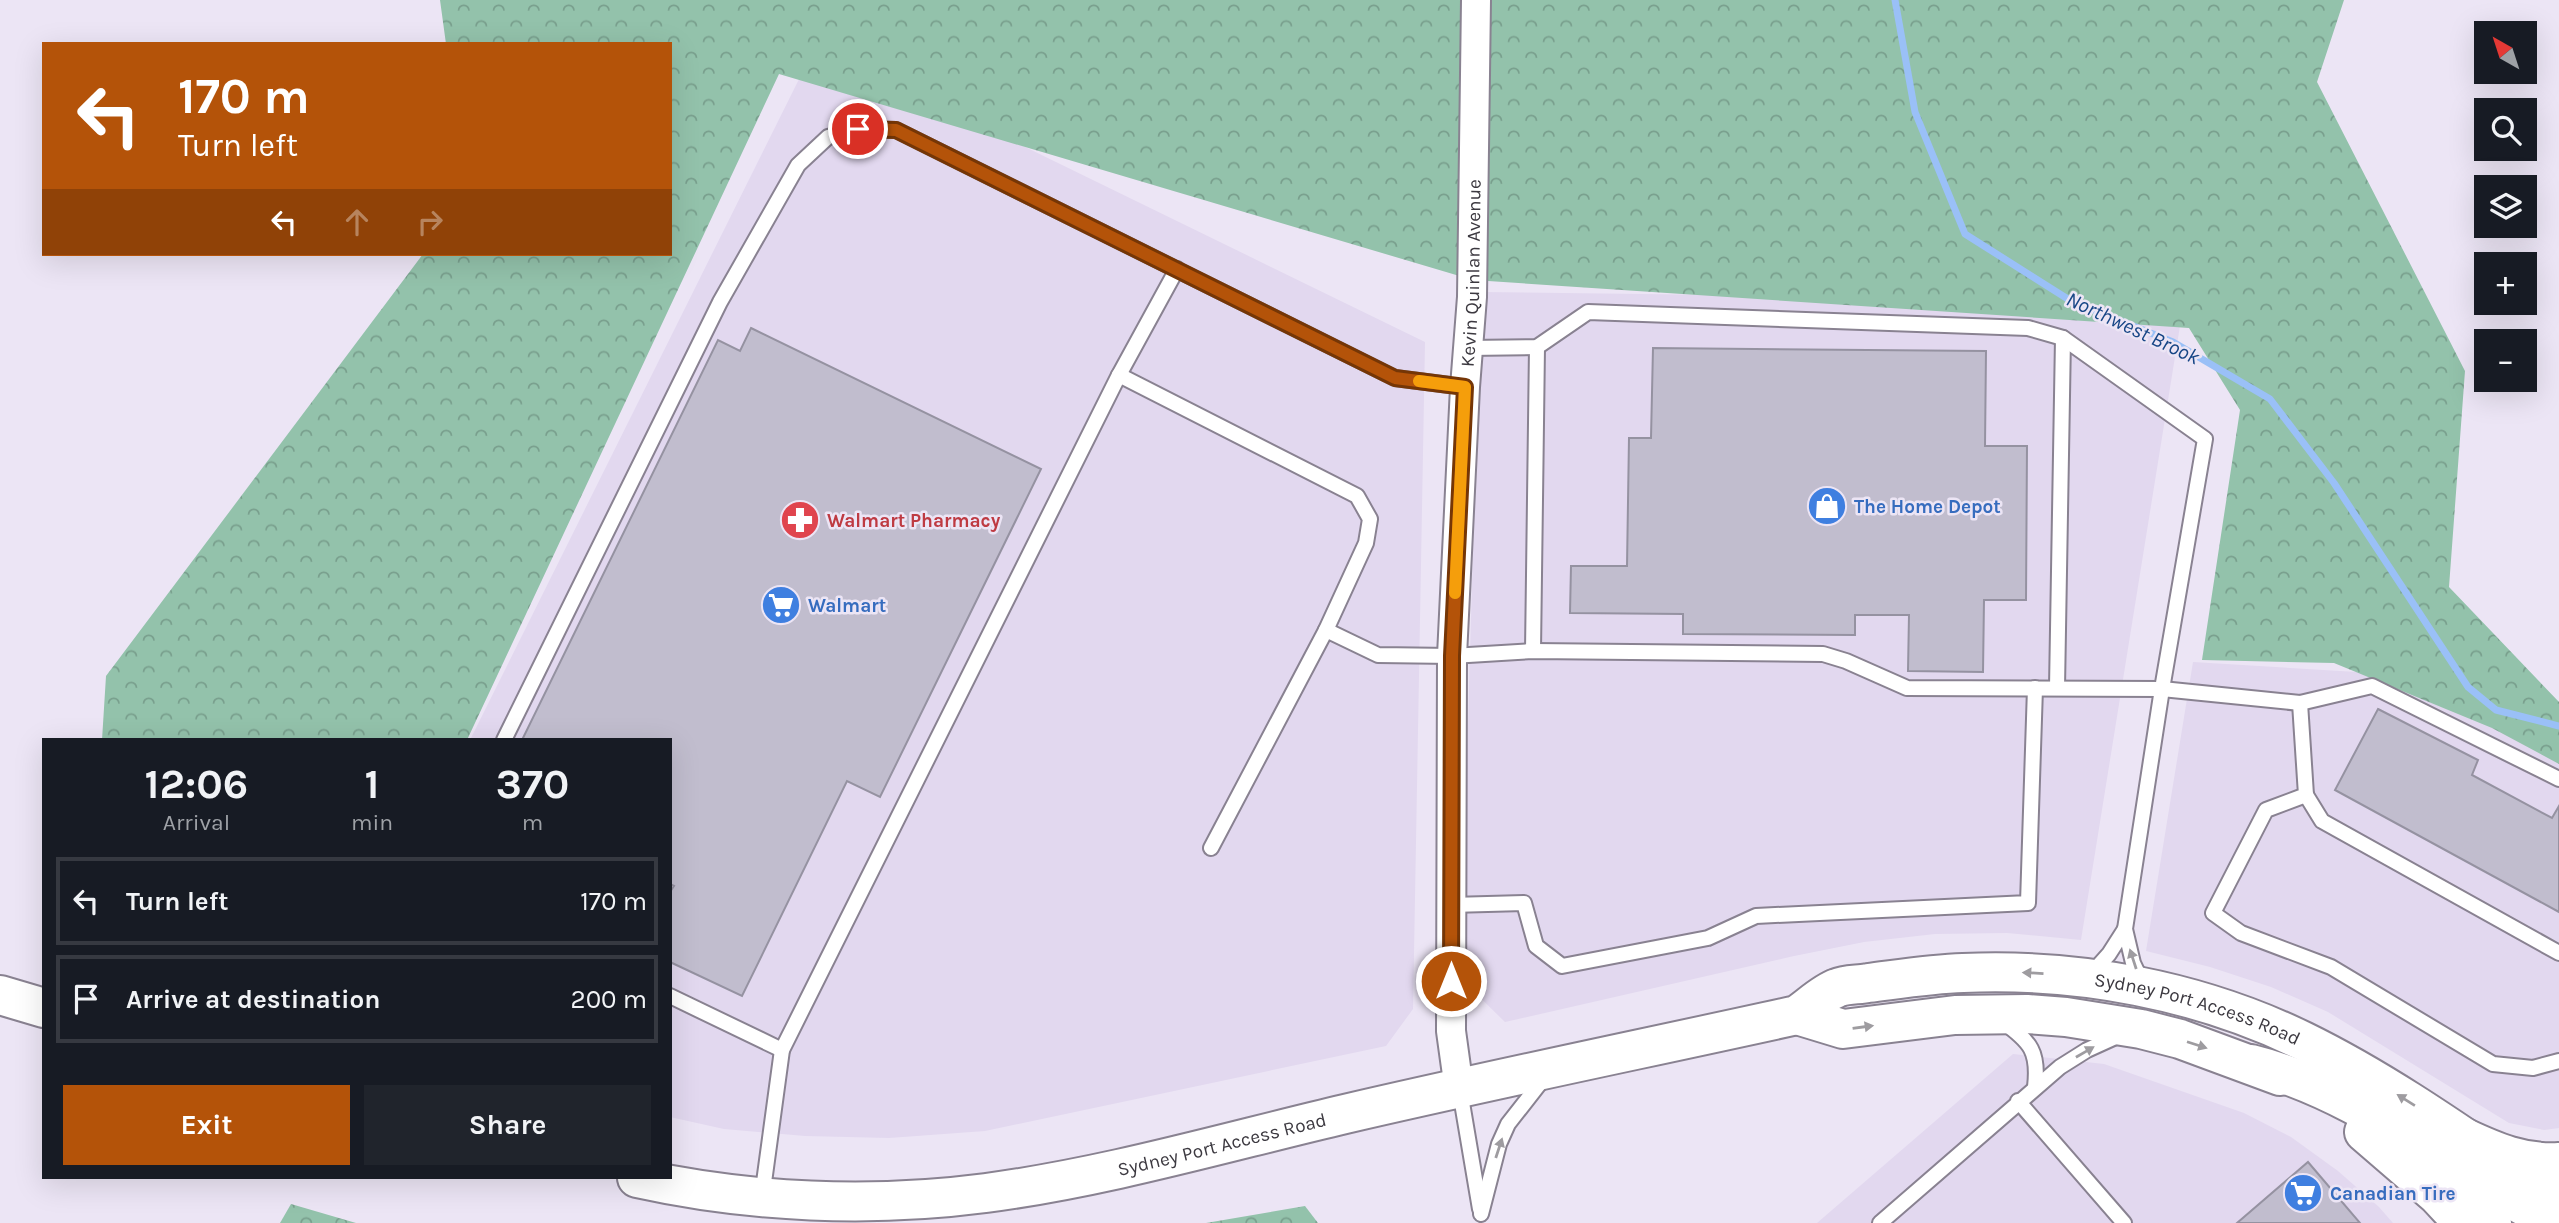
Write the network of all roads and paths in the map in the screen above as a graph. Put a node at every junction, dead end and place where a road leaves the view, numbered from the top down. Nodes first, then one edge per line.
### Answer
1 (1476, 0) edge
2 (1177, 269) junction
3 (2063, 338) junction
4 (1537, 347) junction
5 (1468, 348) junction
6 (1119, 375) junction
7 (1465, 387) junction
8 (1326, 630) junction
9 (1533, 651) junction
10 (1452, 656) junction
11 (2035, 688) junction
12 (2057, 688) junction
13 (2162, 689) junction
14 (2300, 703) junction
15 (505, 738) edge
16 (2559, 779) edge
17 (2306, 795) junction
18 (1211, 848) dead end
19 (1451, 905) junction
20 (2124, 929) junction
21 (2559, 953) edge
22 (2088, 978) junction
23 (2145, 988) junction
24 (0, 995) edge
25 (672, 997) edge
26 (42, 1007) edge
27 (1990, 1014) junction
28 (1797, 1015) junction
29 (2141, 1029) junction
30 (782, 1050) junction
31 (2559, 1061) edge
32 (2251, 1064) junction
33 (1550, 1070) junction
34 (2035, 1087) junction
35 (1459, 1089) junction
36 (2018, 1101) junction
37 (2463, 1137) junction
38 (2559, 1162) edge
39 (643, 1179) edge
40 (762, 1197) junction
41 (2559, 1202) edge
42 (1481, 1218) edge
43 (1880, 1223) edge
44 (2123, 1223) edge
45 (2463, 1223) edge
46 (2492, 1223) edge
47 (2556, 1223) edge

1 - 5 street, Kevin Quinlan Avenue
2 - 6 lane
2 - 7 lane
2 - 15 lane
3 - 4 lane
3 - 12 lane
3 - 13 lane
4 - 5 lane
4 - 9 lane
5 - 7 street, Kevin Quinlan Avenue
6 - 8 lane
6 - 30 lane
7 - 10 street, Kevin Quinlan Avenue
8 - 10 lane
8 - 18 lane
9 - 10 lane
9 - 11 lane
10 - 19 street, Kevin Quinlan Avenue
11 - 12 lane
11 - 19 lane
12 - 13 lane
13 - 14 lane
13 - 20 lane
14 - 16 lane
14 - 17 lane
17 - 21 lane
17 - 31 lane
19 - 35 street, Kevin Quinlan Avenue
20 - 22 lane
23 -> 20 lane
22 - 23 main road, Sydney Port Access Road
22 -> 28 main road, Sydney Port Access Road
37 -> 23 main road, Sydney Port Access Road
24 - 26 main road
25 - 30 lane
28 -> 27 main road, Sydney Port Access Road
27 - 29 main road, Sydney Port Access Road
27 - 34 lane
28 - 33 main road, Sydney Port Access Road
29 -> 32 main road, Sydney Port Access Road
34 -> 29 lane
30 - 40 lane
32 - 45 main road
32 - 46 main road, Sydney Port Access Road
32 - 47 main road
33 - 35 main road, Sydney Port Access Road
42 -> 33 lane
34 - 36 lane
35 - 40 main road, Sydney Port Access Road
35 - 42 lane
36 - 43 lane
36 - 44 lane
37 - 38 main road
37 - 41 main road, Sydney Port Access Road
39 - 40 main road, Sydney Port Access Road

